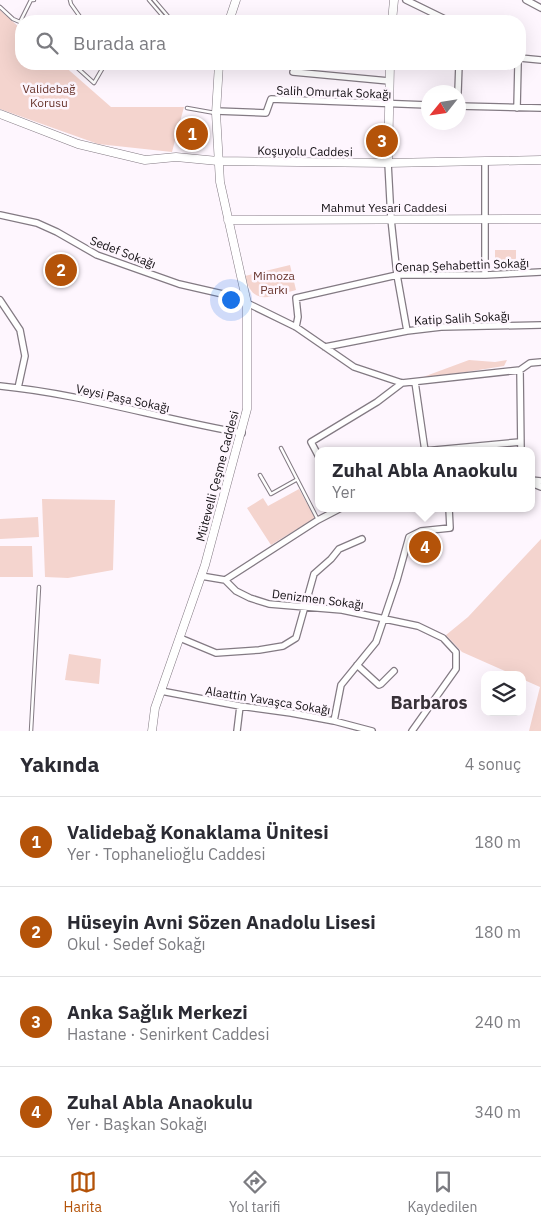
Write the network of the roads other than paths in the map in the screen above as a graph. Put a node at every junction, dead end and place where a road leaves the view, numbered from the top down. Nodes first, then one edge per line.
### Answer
1 (34, 0) edge
2 (70, 0) edge
3 (149, 0) edge
4 (154, 0) edge
5 (394, 0) edge
6 (406, 0) edge
7 (526, 0) edge
8 (234, 1) edge
9 (0, 7) edge
10 (541, 8) edge
11 (24, 15) edge
12 (78, 15) edge
13 (162, 15) edge
14 (167, 15) edge
15 (230, 15) edge
16 (393, 15) edge
17 (437, 15) edge
18 (15, 20) edge
19 (526, 59) edge
20 (541, 60) edge
21 (80, 70) edge
22 (101, 70) edge
23 (219, 70) edge
24 (390, 70) edge
25 (460, 70) edge
26 (518, 70) edge
27 (293, 72) dead end
28 (389, 81) junction
29 (458, 85) edge
30 (388, 104) junction
31 (421, 105) edge
32 (466, 106) edge
33 (187, 108) dead end
34 (517, 108) junction
35 (541, 108) edge
36 (216, 112) junction
37 (0, 114) edge
38 (541, 160) edge
39 (218, 161) junction
40 (388, 162) junction
41 (486, 162) junction
42 (0, 216) edge
43 (485, 218) junction
44 (391, 219) junction
45 (541, 219) edge
46 (228, 220) junction
47 (541, 272) edge
48 (397, 275) junction
49 (485, 275) junction
50 (243, 294) junction
51 (0, 300) edge
52 (246, 303) junction
53 (541, 325) edge
54 (296, 327) junction
55 (407, 331) junction
56 (325, 347) junction
57 (541, 362) edge
58 (520, 370) junction
59 (415, 382) junction
60 (402, 383) junction
61 (0, 386) edge
62 (18, 388) junction
63 (242, 433) junction
64 (520, 442) junction
65 (423, 447) edge
66 (467, 447) edge
67 (520, 447) edge
68 (281, 448) dead end
69 (315, 450) edge
70 (260, 474) dead end
71 (296, 480) junction
72 (333, 512) edge
73 (448, 512) edge
74 (318, 520) junction
75 (362, 539) dead end
76 (201, 576) junction
77 (225, 580) junction
78 (39, 587) dead end
79 (304, 607) junction
80 (384, 618) junction
81 (180, 638) junction
82 (357, 666) junction
83 (394, 671) dead end
84 (161, 691) junction
85 (240, 706) junction
86 (334, 721) junction
87 (31, 731) edge
88 (152, 731) edge
89 (237, 731) edge
90 (372, 731) edge
91 (412, 731) edge

1 - 11 lane
2 - 12 lane
3 - 13 lane
4 - 14 lane
5 - 16 street
6 - 17 street
7 - 10 street
8 - 15 street
9 - 18 lane
19 - 20 street
21 - 22 lane
23 - 36 street, Mütevelli Çeşme Caddesi
24 - 28 street
25 - 29 street
26 - 34 street
27 - 28 street
28 - 30 street
30 - 31 street, Salih Omurtak Sokağı
30 - 36 street, Salih Omurtak Sokağı
30 - 40 street
32 - 34 street
33 - 36 lane
34 - 35 street
36 - 39 street, Mütevelli Çeşme Caddesi
37 - 39 street, Koşuyolu Caddesi
38 - 41 street, Koşuyolu Caddesi
39 - 40 street, Koşuyolu Caddesi
39 - 46 street, Mütevelli Çeşme Caddesi
40 - 41 street, Koşuyolu Caddesi
40 - 44 street
41 - 43 street
42 - 50 street, Sedef Sokağı
43 - 44 street, Mahmut Yesari Caddesi
43 - 45 street, Mahmut Yesari Caddesi
43 - 49 street
44 - 46 street, Mahmut Yesari Caddesi
44 - 48 street
46 - 50 street, Mütevelli Çeşme Caddesi
47 - 49 street, Cenap Şehabettin Sokağı
48 - 49 street, Cenap Şehabettin Sokağı
48 - 54 street, Cenap Şehabettin Sokağı
48 - 55 street
50 - 52 street, Mütevelli Çeşme Caddesi
51 - 62 street
52 - 54 street
52 - 63 street, Mütevelli Çeşme Caddesi
53 - 55 street, Katip Salih Sokağı
54 - 56 street
55 - 56 street, Katip Salih Sokağı
56 - 60 street
57 - 58 street
58 - 59 street
58 - 64 street
59 - 60 street
59 - 65 street
60 - 69 street
61 - 62 street, Veysi Paşa Sokağı
62 - 63 street, Veysi Paşa Sokağı
63 - 76 street, Mütevelli Çeşme Caddesi
64 - 66 street
64 - 67 street
68 - 71 lane
70 - 71 lane
71 - 74 lane
72 - 74 street
73 - 80 street
74 - 77 street
75 - 79 street
76 - 77 street, Denizmen Sokağı
76 - 81 street, Mütevelli Çeşme Caddesi
77 - 79 street, Denizmen Sokağı
78 - 87 lane
79 - 80 street, Denizmen Sokağı
79 - 81 street
80 - 82 street
80 - 91 street, Denizmen Sokağı
81 - 84 street, Mütevelli Çeşme Caddesi
82 - 83 street
82 - 86 street
84 - 85 street, Alaattin Yavaşca Sokağı
84 - 88 street, Mütevelli Çeşme Caddesi
85 - 86 street, Alaattin Yavaşca Sokağı
85 - 89 street
86 - 90 street, Alaattin Yavaşca Sokağı

